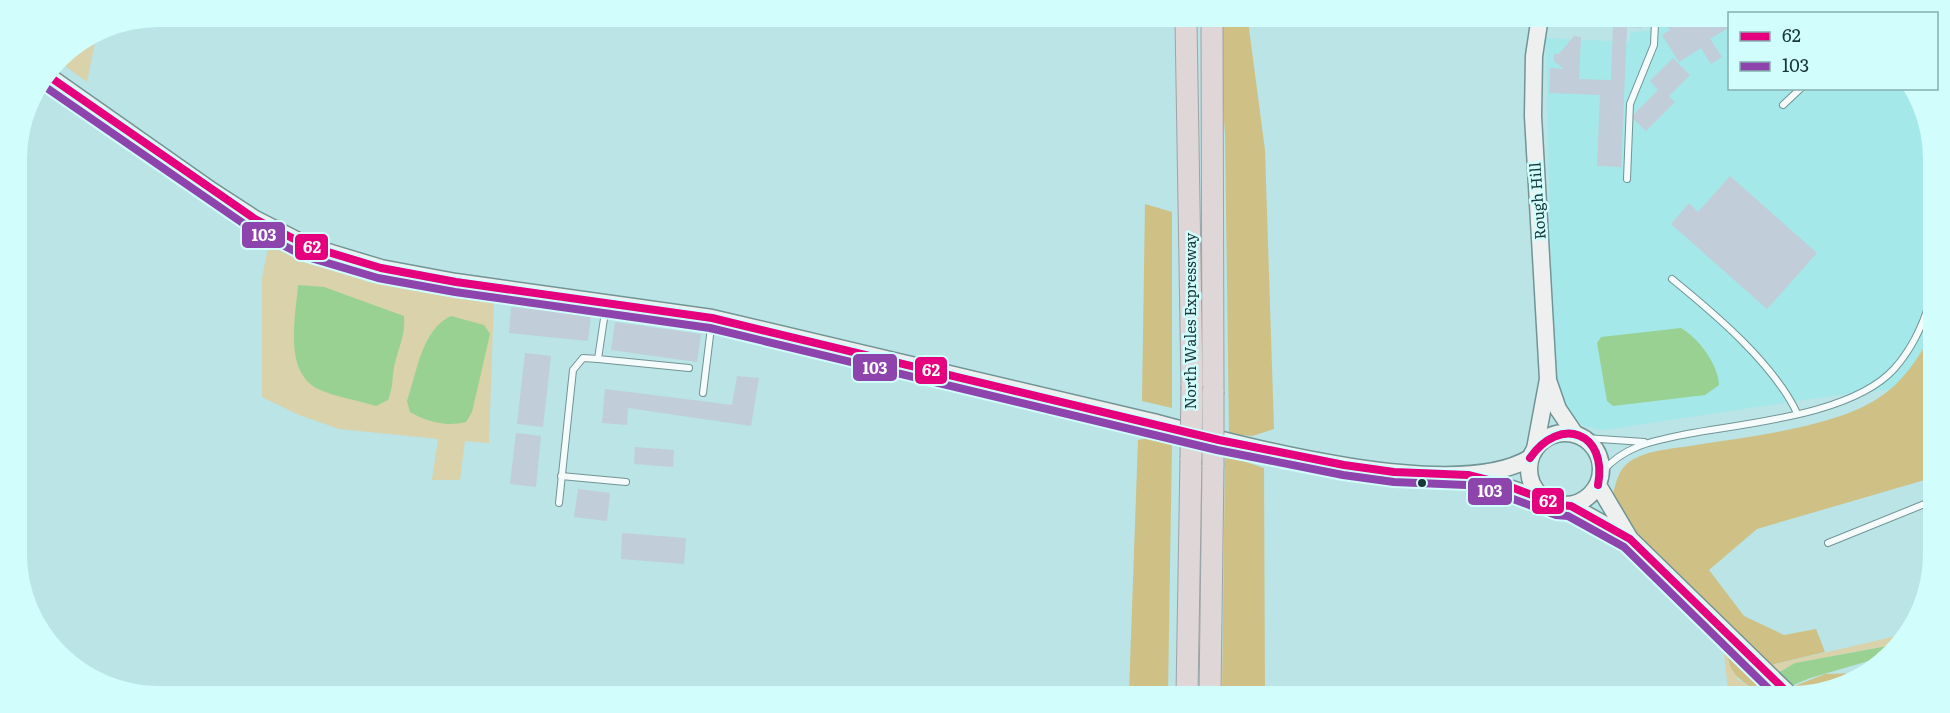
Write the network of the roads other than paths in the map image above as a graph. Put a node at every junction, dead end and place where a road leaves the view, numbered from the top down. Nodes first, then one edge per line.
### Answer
1 (1186, 27) edge
2 (1212, 27) edge
3 (1538, 27) edge
4 (1655, 27) edge
5 (54, 80) edge
6 (1799, 90) edge
7 (1783, 105) dead end
8 (1627, 179) dead end
9 (1672, 279) dead end
10 (606, 303) junction
11 (1923, 317) edge
12 (712, 318) junction
13 (598, 359) junction
14 (689, 368) dead end
15 (1548, 379) junction
16 (703, 393) dead end
17 (1797, 413) junction
18 (1580, 436) junction
19 (1645, 442) junction
20 (1532, 453) junction
21 (1468, 475) junction
22 (561, 476) junction
23 (1600, 479) junction
24 (626, 482) dead end
25 (1548, 501) junction
26 (559, 503) dead end
27 (1923, 505) edge
28 (1571, 506) junction
29 (1630, 539) junction
30 (1828, 543) dead end
31 (1187, 686) edge
32 (1209, 686) edge
33 (1781, 686) edge

1 - 31 highway, North Wales Expressway, bridge
2 - 32 highway, North Wales Expressway, bridge
3 - 15 street, Rough Hill
4 - 8 lane
5 - 10 street
6 - 7 lane
9 - 17 lane
10 - 12 street
10 - 13 lane
11 - 17 lane
12 - 16 lane
12 - 21 street
13 - 14 lane
13 - 22 lane
15 - 18 street, Rough Hill
15 - 20 street, Rough Hill
17 - 19 lane
18 - 19 lane
18 - 20 street
18 - 23 street
19 - 23 lane
20 - 21 street
20 - 25 street
21 - 25 street
22 - 24 lane
22 - 26 lane
23 - 28 street
23 - 29 street
25 - 28 street
27 - 30 lane
28 - 29 street
29 - 33 street

